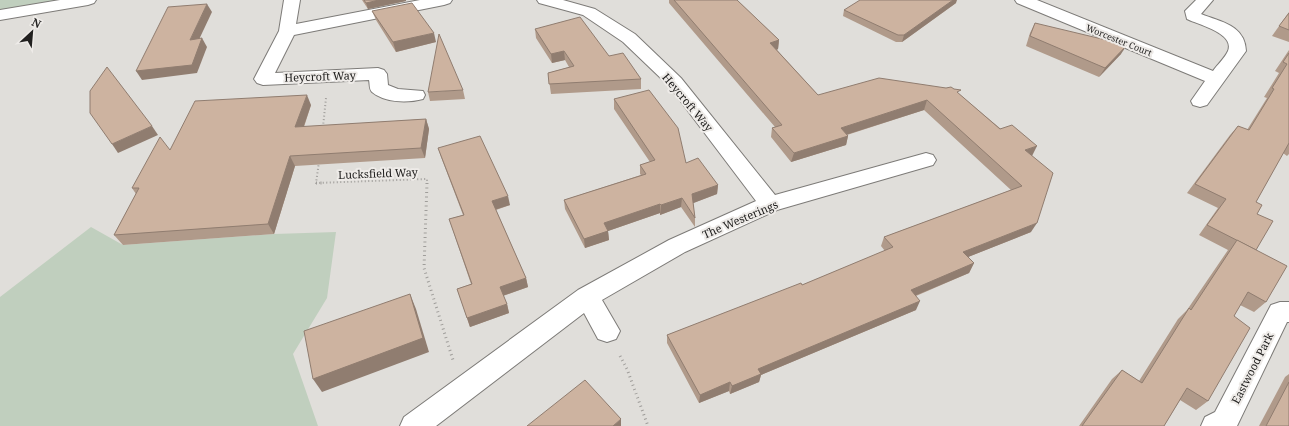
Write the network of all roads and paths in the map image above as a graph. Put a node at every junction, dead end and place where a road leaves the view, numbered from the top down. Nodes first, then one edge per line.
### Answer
1 (88, 0) edge
2 (292, 0) edge
3 (444, 0) edge
4 (545, 0) edge
5 (1023, 0) edge
6 (1205, 0) edge
7 (0, 15) edge
8 (287, 31) junction
9 (329, 75) junction
10 (1215, 79) junction
11 (416, 95) dead end
12 (1200, 101) dead end
13 (322, 129) edge
14 (319, 160) edge
15 (926, 160) dead end
16 (770, 204) junction
17 (587, 297) junction
18 (1289, 312) edge
19 (607, 331) joint
20 (463, 391) junction
21 (414, 426) edge
22 (648, 426) edge
23 (1215, 426) edge

1 - 7 street
2 - 8 street, Heycroft Way
3 - 8 street
4 - 16 street, Heycroft Way
5 - 10 street, Worcester Court
6 - 10 street
8 - 9 street, Heycroft Way
9 - 11 street, Heycroft Way
9 - 13 path
10 - 12 street
14 - 20 path, Lucksfield Way
15 - 16 street, The Westerings
16 - 17 street, The Westerings
17 - 19 street
17 - 20 street, The Westerings
18 - 23 street, Eastwood Park
19 - 22 path
20 - 21 street, The Westerings

